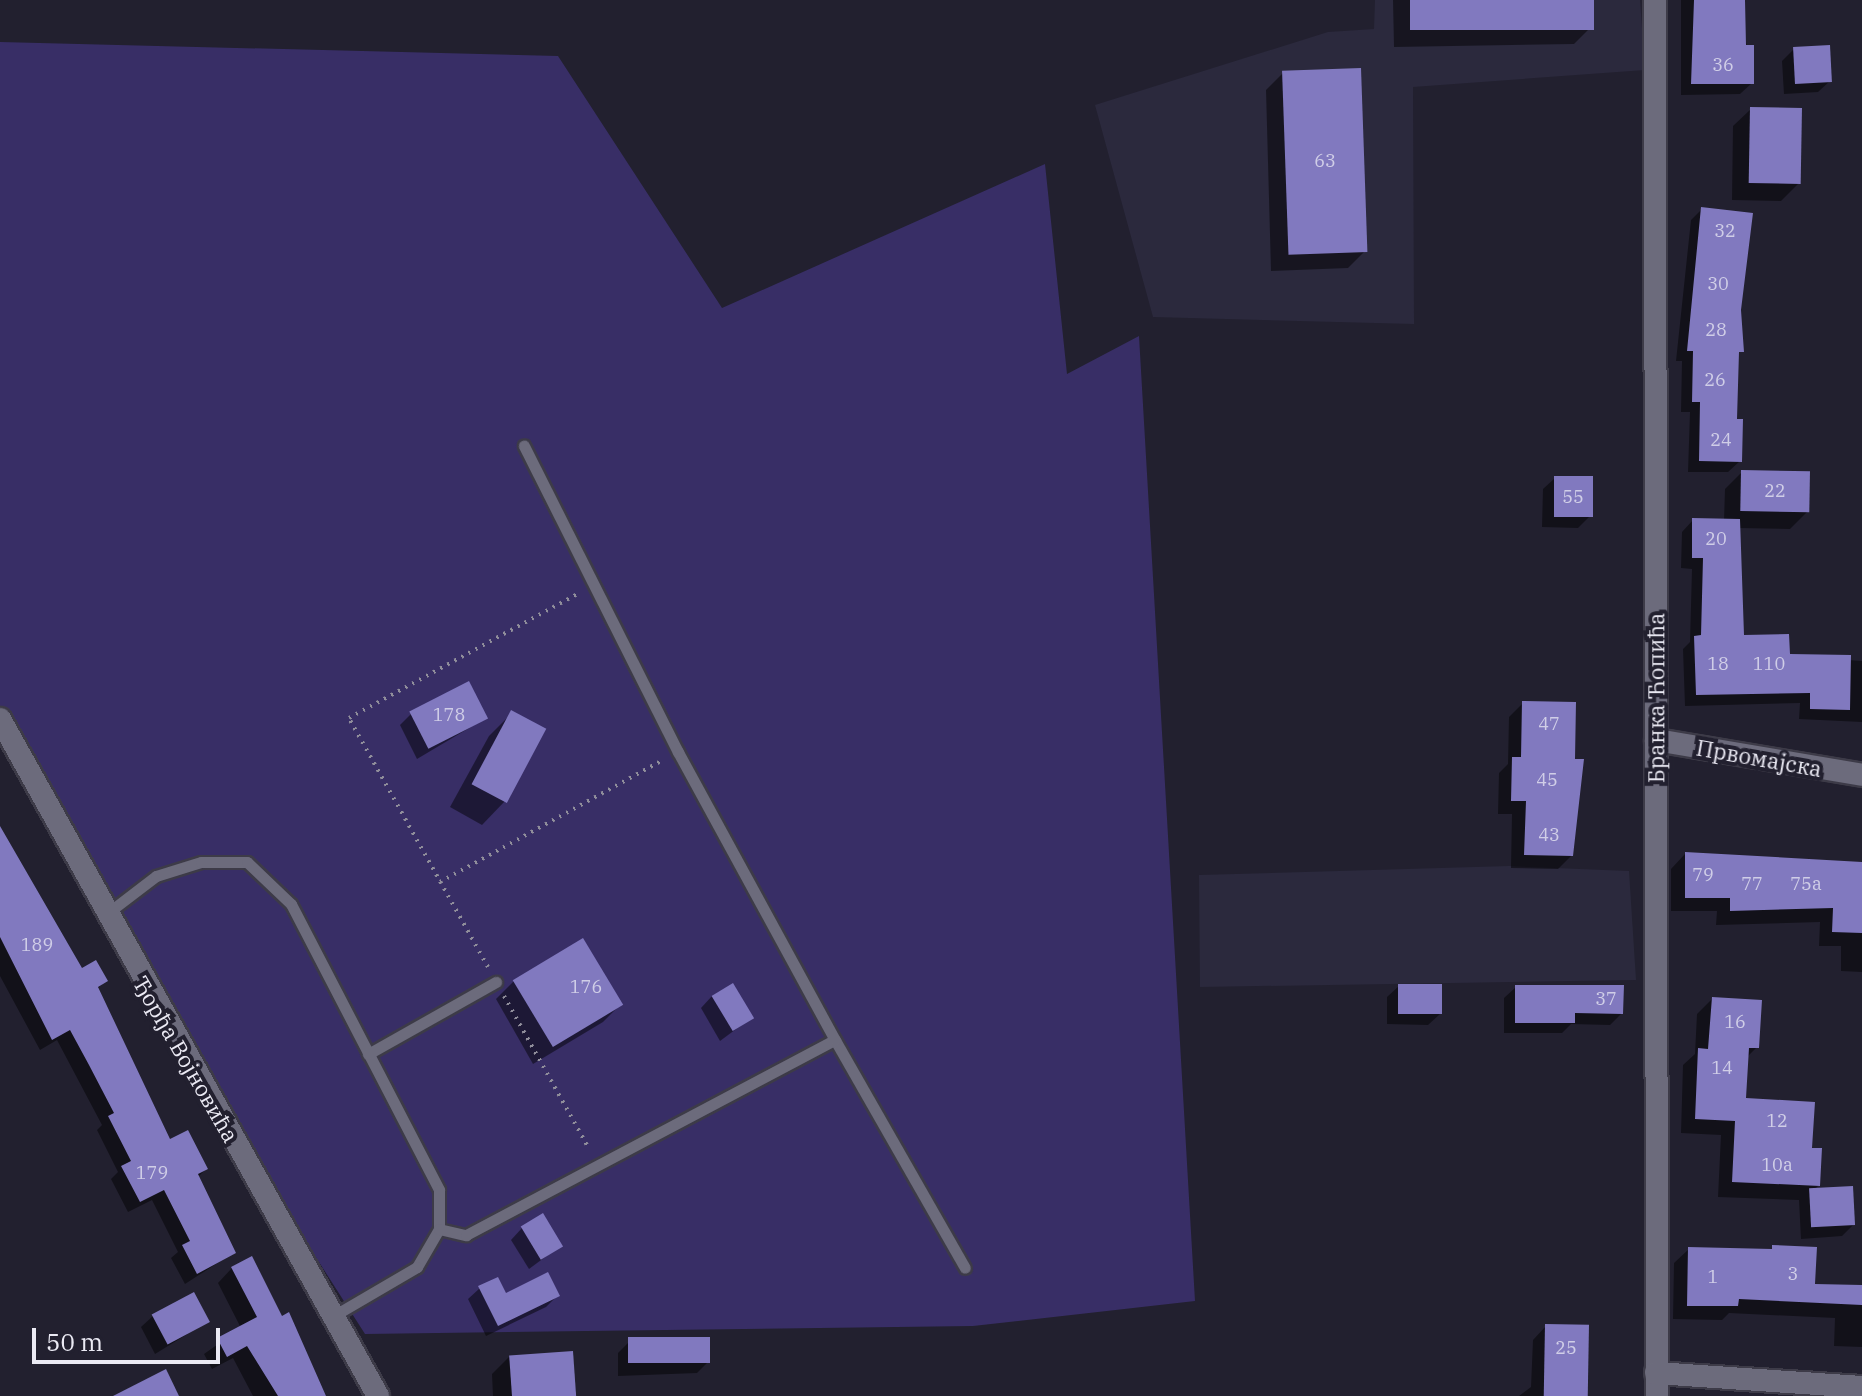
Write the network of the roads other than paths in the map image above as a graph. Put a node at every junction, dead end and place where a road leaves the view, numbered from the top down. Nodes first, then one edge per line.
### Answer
1 (1655, 0) edge
2 (524, 446) dead end
3 (0, 719) edge
4 (1656, 740) junction
5 (1862, 775) edge
6 (105, 915) junction
7 (496, 982) road end
8 (835, 1040) junction
9 (368, 1054) junction
10 (439, 1229) junction
11 (965, 1268) dead end
12 (333, 1316) junction
13 (1656, 1385) edge
14 (1862, 1387) edge
15 (378, 1396) edge

1 - 4 street, Бранка Ћопића
2 - 8 lane
3 - 6 street, Ђорђа Војновића
4 - 5 street, Првомајска
4 - 13 street, Бранка Ћопића
6 - 9 lane
6 - 12 street, Ђорђа Војновића
7 - 9 lane
8 - 10 lane
8 - 11 lane
9 - 10 lane
10 - 12 lane
12 - 15 street, Ђорђа Војновића
13 - 14 street

